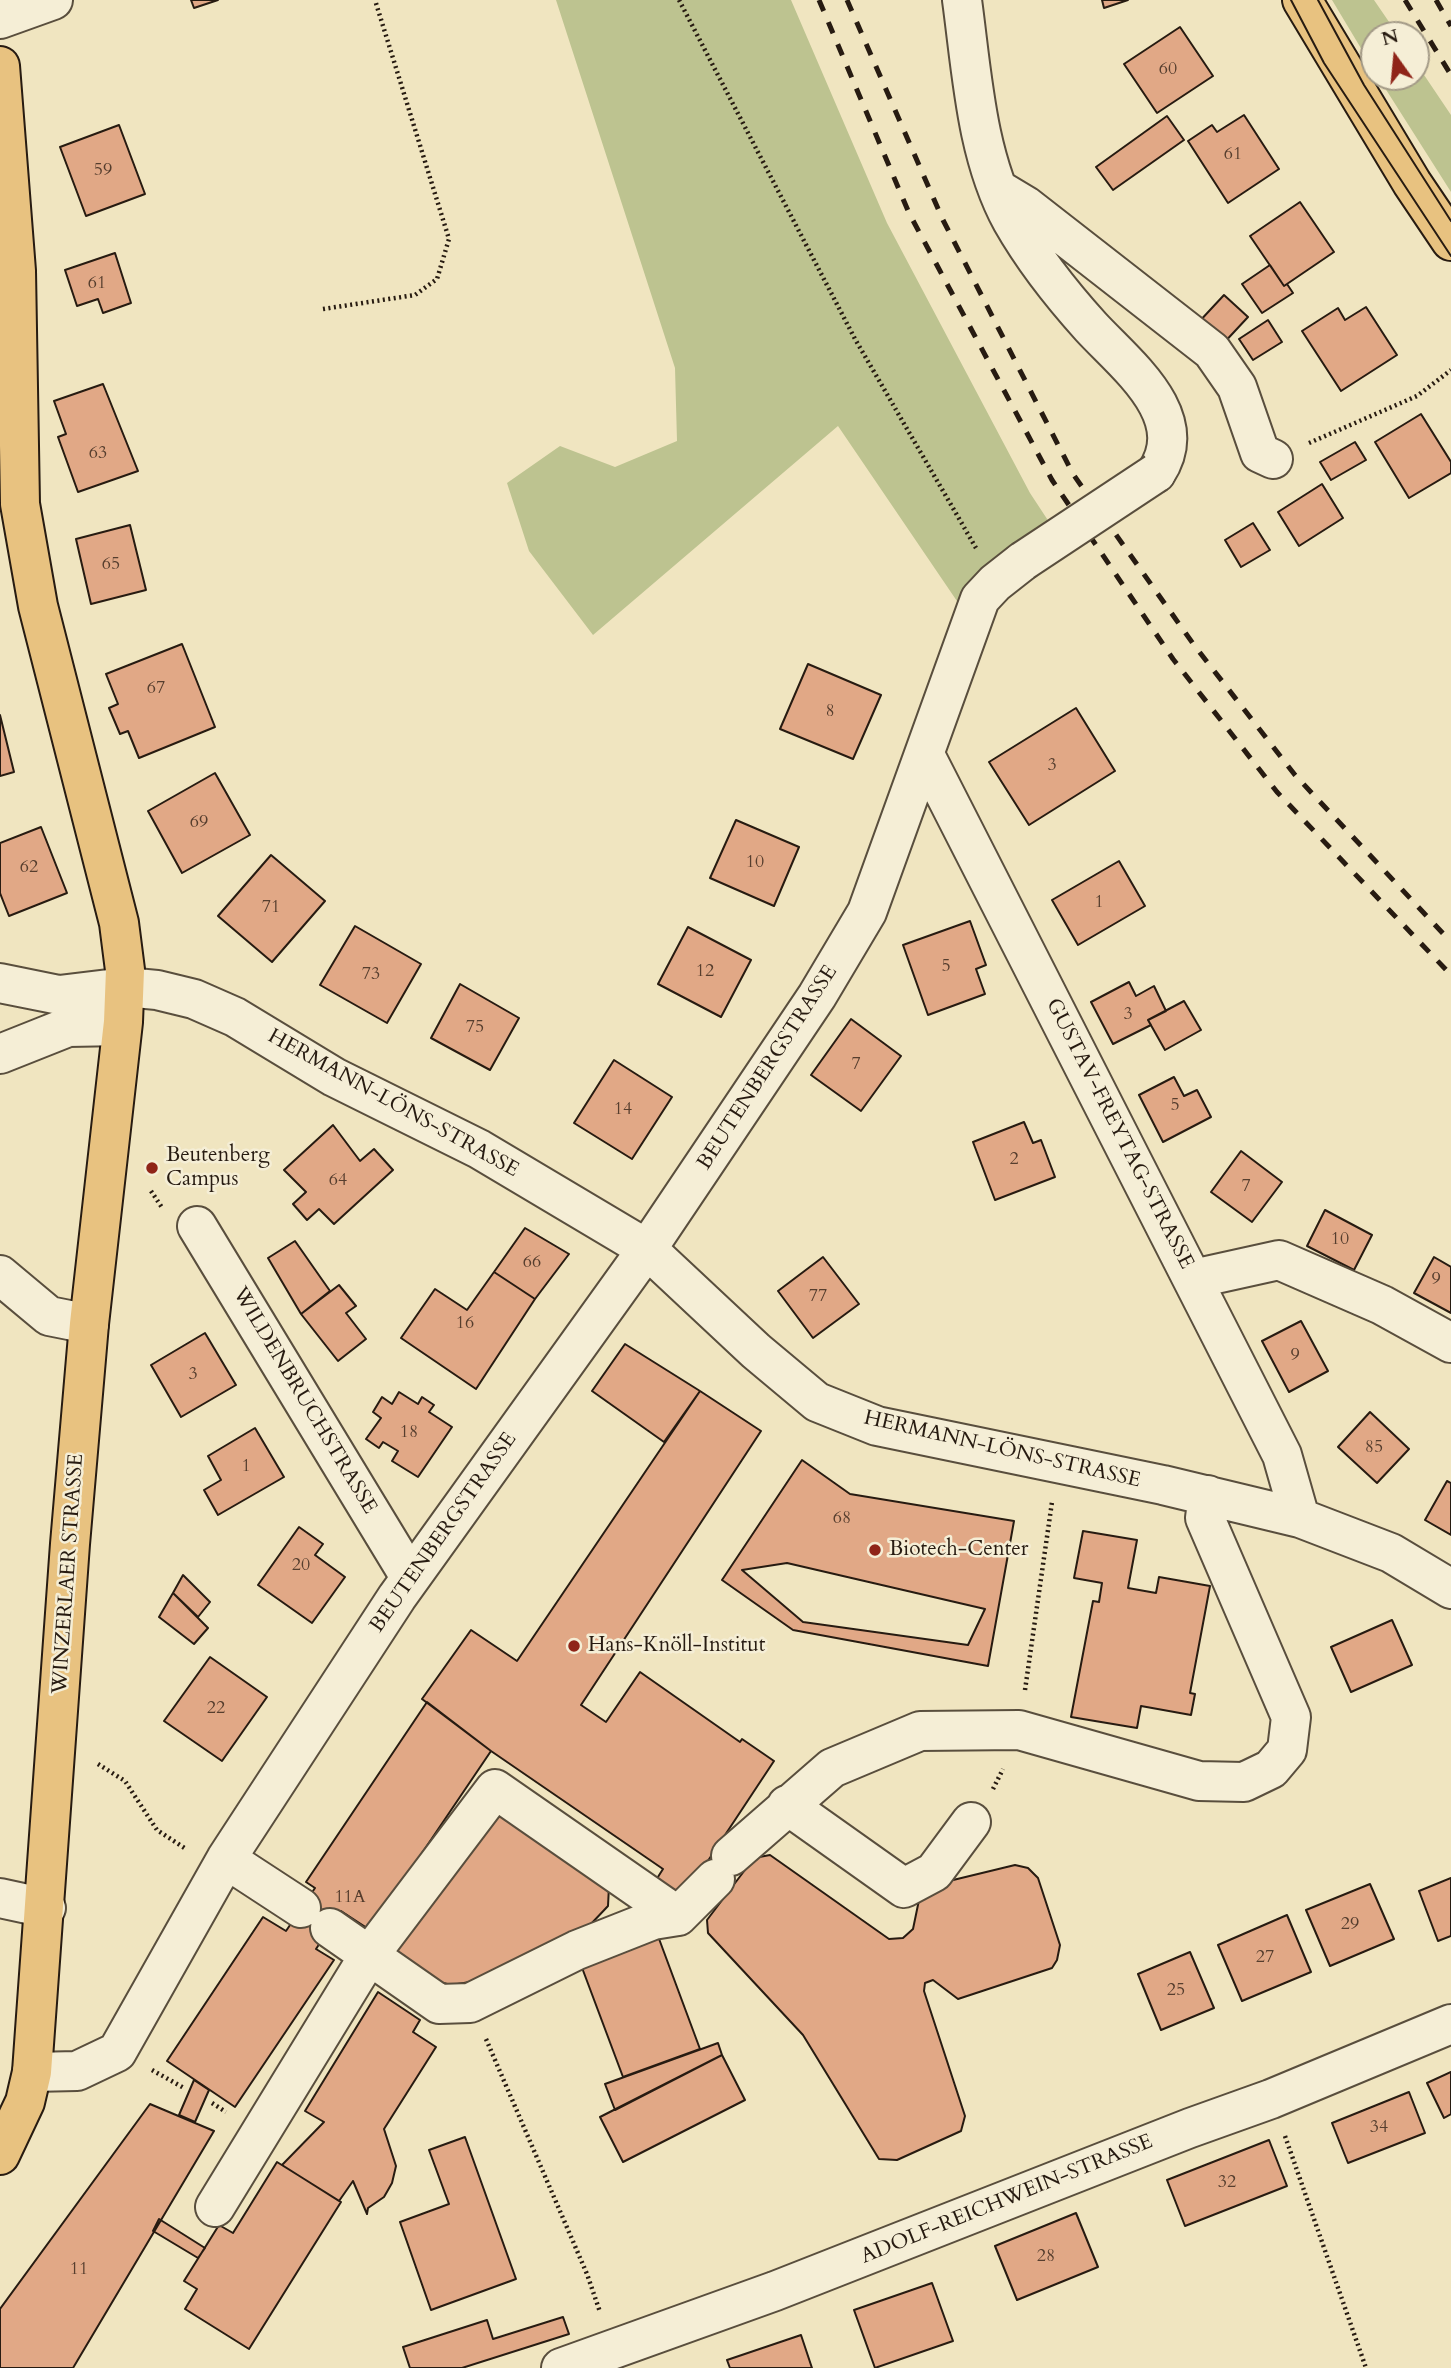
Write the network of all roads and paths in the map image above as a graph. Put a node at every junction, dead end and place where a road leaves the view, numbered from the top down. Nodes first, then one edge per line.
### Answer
1 (54, 0) edge
2 (375, 0) edge
3 (679, 0) edge
4 (962, 0) edge
5 (1302, 0) edge
6 (0, 19) edge
7 (0, 66) edge
8 (998, 190) junction
9 (1451, 241) edge
10 (323, 309) dead end
11 (1451, 370) edge
12 (1273, 459) joint
13 (1009, 572) junction
14 (925, 755) junction
15 (0, 983) edge
16 (125, 988) junction
17 (122, 1026) junction
18 (0, 1054) edge
19 (151, 1191) dead end
20 (162, 1208) dead end
21 (197, 1226) dead end
22 (647, 1249) junction
23 (0, 1275) edge
24 (1193, 1279) junction
25 (89, 1324) junction
26 (1451, 1343) edge
27 (1208, 1495) junction
28 (1051, 1506) dead end
29 (1300, 1518) junction
30 (410, 1577) junction
31 (1451, 1589) edge
32 (1019, 1730) junction
33 (98, 1764) dead end
34 (787, 1805) junction
35 (971, 1822) dead end
36 (222, 1865) junction
37 (0, 1898) edge
38 (46, 1909) junction
39 (678, 1916) junction
40 (368, 1957) junction
41 (470, 2003) junction
42 (1451, 2024) edge
43 (32, 2071) junction
44 (1272, 2099) junction
45 (0, 2155) edge
46 (215, 2207) dead end
47 (587, 2274) dead end
48 (561, 2368) edge
49 (1366, 2368) edge

1 - 6 street
2 - 10 path
3 - 13 path
4 - 8 street, BEUTENBERGSTRASSE
5 - 9 main road
7 - 16 main road
8 - 12 street
8 - 13 street, BEUTENBERGSTRASSE, bridge
11 - 12 path
13 - 14 street, BEUTENBERGSTRASSE
14 - 22 street, BEUTENBERGSTRASSE
14 - 24 street, GUSTAV-FREYTAG-STRASSE
15 - 16 street
16 - 17 main road, WINZERLAER STRASSE
16 - 22 street, HERMANN-LÖNS-STRASSE
17 - 18 street
17 - 25 main road, WINZERLAER STRASSE
19 - 20 path
21 - 30 street, WILDENBRUCHSTRASSE
22 - 27 street, HERMANN-LÖNS-STRASSE
22 - 30 street, BEUTENBERGSTRASSE
23 - 25 street
24 - 26 street
24 - 29 street, GUSTAV-FREYTAG-STRASSE
25 - 38 main road, WINZERLAER STRASSE
27 - 29 street, HERMANN-LÖNS-STRASSE
27 - 32 street
28 - 32 path
29 - 31 street, HERMANN-LÖNS-STRASSE
30 - 36 street, BEUTENBERGSTRASSE
32 - 34 street
33 - 36 path
34 - 35 street
34 - 39 street
36 - 40 street
36 - 43 street, BEUTENBERGSTRASSE
37 - 38 street
38 - 43 main road, WINZERLAER STRASSE
39 - 40 street
39 - 41 street
40 - 41 street
40 - 46 street
41 - 47 path
42 - 44 street, ADOLF-REICHWEIN-STRASSE
43 - 45 main road, WINZERLAER STRASSE
44 - 48 street, ADOLF-REICHWEIN-STRASSE
44 - 49 path

